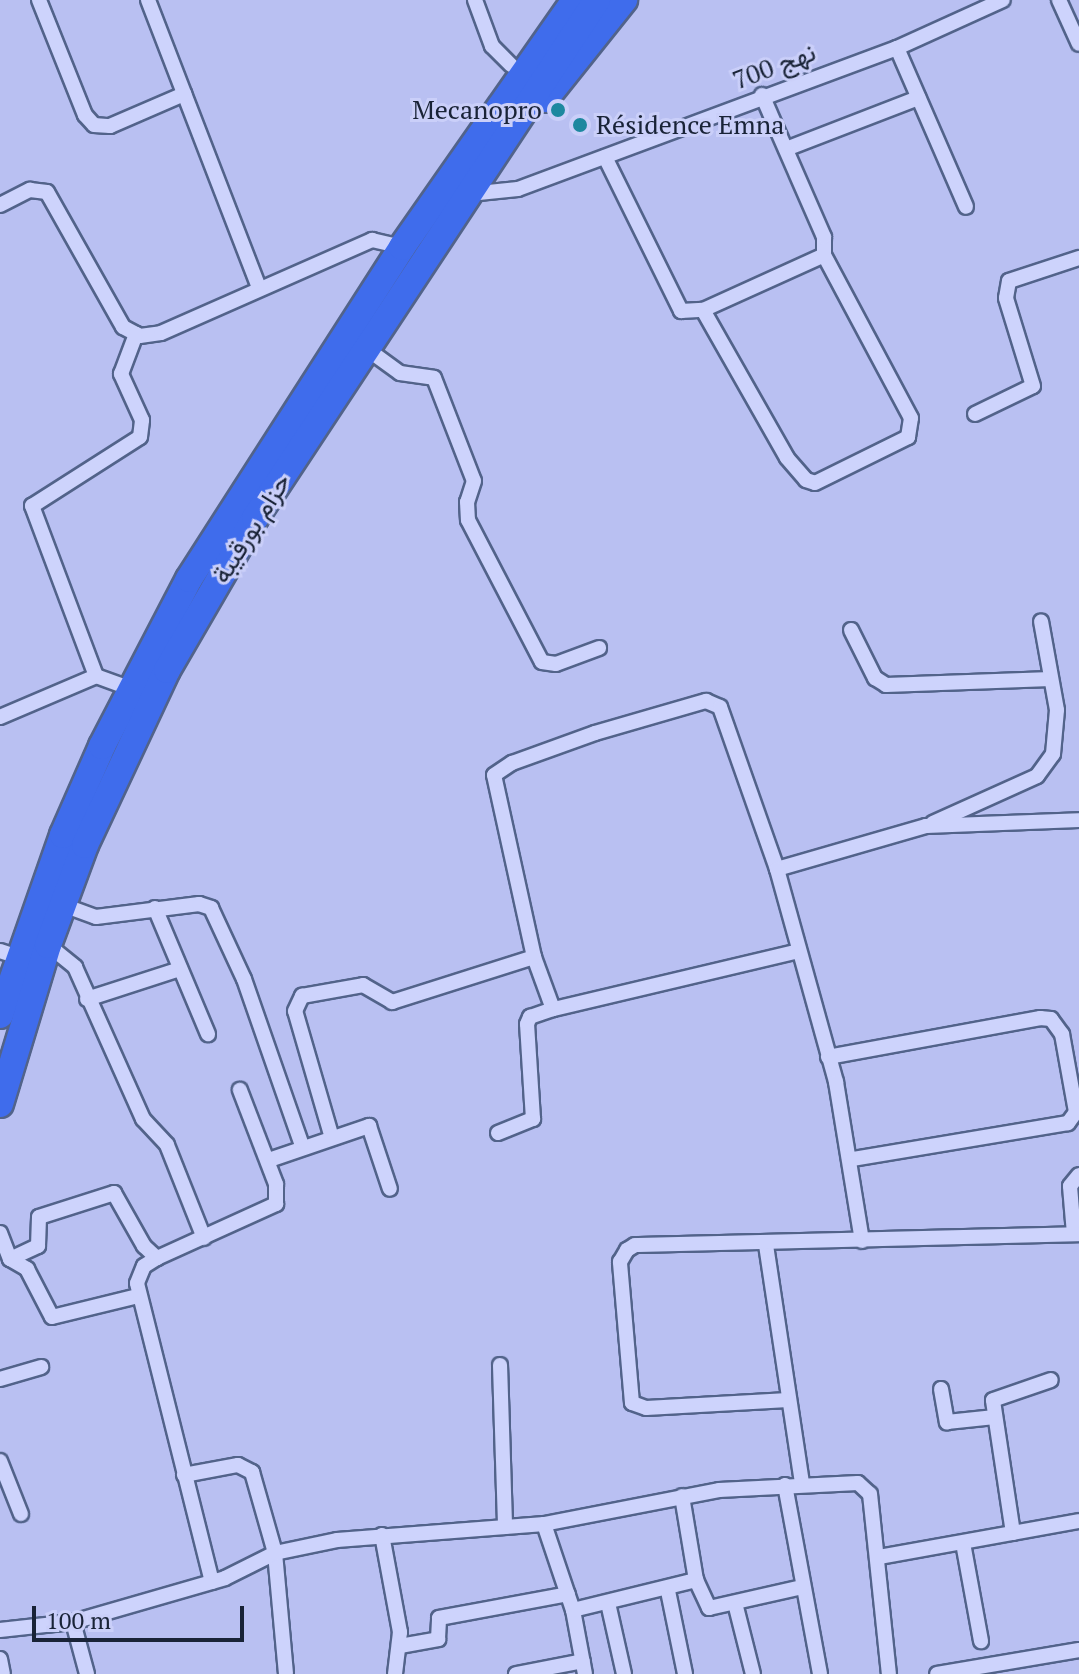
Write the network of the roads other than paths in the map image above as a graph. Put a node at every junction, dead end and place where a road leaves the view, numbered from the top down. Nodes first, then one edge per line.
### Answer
1 (39, 0) edge
2 (148, 0) edge
3 (475, 0) edge
4 (555, 0) edge
5 (575, 0) edge
6 (597, 0) edge
7 (624, 0) edge
8 (1003, 0) edge
9 (1059, 0) edge
10 (1079, 44) edge
11 (897, 48) junction
12 (511, 65) junction
13 (184, 94) junction
14 (762, 95) junction
15 (918, 98) junction
16 (496, 128) junction
17 (786, 149) junction
18 (605, 157) junction
19 (469, 194) junction
20 (0, 205) edge
21 (966, 207) dead end
22 (402, 247) junction
23 (824, 255) junction
24 (1079, 258) edge
25 (259, 288) junction
26 (703, 310) junction
27 (136, 334) junction
28 (367, 349) junction
29 (975, 414) dead end
30 (1041, 621) dead end
31 (851, 630) dead end
32 (599, 648) dead end
33 (96, 676) junction
34 (1051, 679) junction
35 (131, 689) junction
36 (0, 717) edge
37 (1079, 820) edge
38 (926, 826) junction
39 (777, 869) junction
40 (63, 905) junction
41 (155, 908) junction
42 (48, 945) junction
43 (799, 951) junction
44 (9, 954) edge
45 (534, 957) junction
46 (180, 969) junction
47 (87, 999) junction
48 (553, 1009) junction
49 (0, 1015) edge
50 (208, 1034) dead end
51 (828, 1057) junction
52 (240, 1090) dead end
53 (0, 1104) edge
54 (498, 1133) dead end
55 (332, 1138) junction
56 (303, 1148) junction
57 (852, 1159) junction
58 (269, 1160) junction
59 (1079, 1175) edge
60 (390, 1189) dead end
61 (0, 1233) edge
62 (1077, 1234) edge
63 (204, 1238) junction
64 (862, 1241) junction
65 (766, 1245) junction
66 (157, 1258) junction
67 (10, 1259) junction
68 (138, 1296) junction
69 (500, 1365) dead end
70 (41, 1367) dead end
71 (0, 1379) edge
72 (1051, 1380) dead end
73 (941, 1389) dead end
74 (788, 1400) junction
75 (995, 1417) junction
76 (0, 1461) edge
77 (184, 1475) junction
78 (802, 1484) junction
79 (785, 1485) junction
80 (682, 1496) junction
81 (21, 1514) dead end
82 (1079, 1521) edge
83 (544, 1524) junction
84 (505, 1527) junction
85 (1013, 1533) junction
86 (382, 1535) junction
87 (963, 1543) junction
88 (275, 1553) junction
89 (879, 1557) junction
90 (696, 1580) junction
91 (212, 1582) junction
92 (802, 1587) junction
93 (668, 1591) junction
94 (568, 1594) junction
95 (608, 1603) junction
96 (735, 1603) junction
97 (573, 1610) junction
98 (73, 1622) junction
99 (0, 1630) edge
100 (981, 1641) dead end
101 (400, 1646) junction
102 (1079, 1650) edge
103 (0, 1659) edge
104 (584, 1668) edge
105 (3, 1674) edge
106 (87, 1674) edge
107 (286, 1674) edge
108 (395, 1674) edge
109 (516, 1674) edge
110 (624, 1674) edge
111 (685, 1674) edge
112 (753, 1674) edge
113 (820, 1674) edge
114 (889, 1674) edge
115 (937, 1674) edge

1 - 13 street
2 - 13 street
3 - 12 street
4 - 12 highway
5 - 16 highway, حزام بورقيبة
6 - 16 highway, حزام بورقيبة
7 - 16 highway
8 - 11 street, نهج 700
9 - 10 street
11 - 14 street, نهج 700
11 - 15 street
12 - 16 highway
13 - 25 street
14 - 17 street
14 - 18 street, نهج 700
15 - 17 street
15 - 21 street
16 - 19 highway, حزام بورقيبة
16 - 22 highway, حزام بورقيبة
17 - 23 street
18 - 19 street, نهج 700
18 - 26 street
19 - 28 highway, حزام بورقيبة
20 - 27 street
22 - 25 street
22 - 35 highway, حزام بورقيبة
23 - 26 street
23 - 26 street
24 - 29 street
25 - 27 street
27 - 33 street
28 - 32 street
28 - 40 highway, حزام بورقيبة
30 - 34 street
31 - 34 street
33 - 35 street
33 - 36 street
34 - 38 street
35 - 44 highway, حزام بورقيبة
37 - 38 street
38 - 39 street
39 - 43 street
39 - 45 street
40 - 41 street
40 - 42 highway, حزام بورقيبة
41 - 46 street
41 - 56 street
42 - 47 street
42 - 53 highway, حزام بورقيبة
43 - 48 street
43 - 51 street
44 - 49 highway, حزام بورقيبة
45 - 48 street
45 - 55 street
46 - 47 street
46 - 50 street
47 - 63 street
48 - 54 street
51 - 57 street
51 - 57 street
52 - 58 street
55 - 56 street
55 - 60 street
56 - 58 street
57 - 64 street
58 - 63 street
59 - 62 street
61 - 67 street
62 - 64 street
63 - 66 street
64 - 65 street
65 - 74 street
65 - 74 street
66 - 67 street
66 - 68 street
67 - 68 street
68 - 77 street
69 - 84 street
70 - 71 street
72 - 75 street
73 - 75 street
74 - 78 street
75 - 85 street
76 - 81 street
77 - 88 street
77 - 91 street
78 - 79 street
78 - 89 street
79 - 80 street
79 - 92 street
80 - 83 street
80 - 90 street
82 - 85 street
83 - 84 street
83 - 94 street
84 - 86 street
85 - 87 street
86 - 88 street
86 - 101 street
87 - 89 street
87 - 100 street
88 - 91 street
88 - 107 street
89 - 114 street
90 - 93 street
90 - 96 street
91 - 98 street
92 - 96 street
92 - 113 street
93 - 95 street
93 - 111 street
94 - 97 street
94 - 101 street
95 - 97 street
95 - 110 street
96 - 112 street
97 - 104 street
98 - 99 street
98 - 106 street
101 - 108 street
102 - 115 street
103 - 105 street
104 - 109 street

